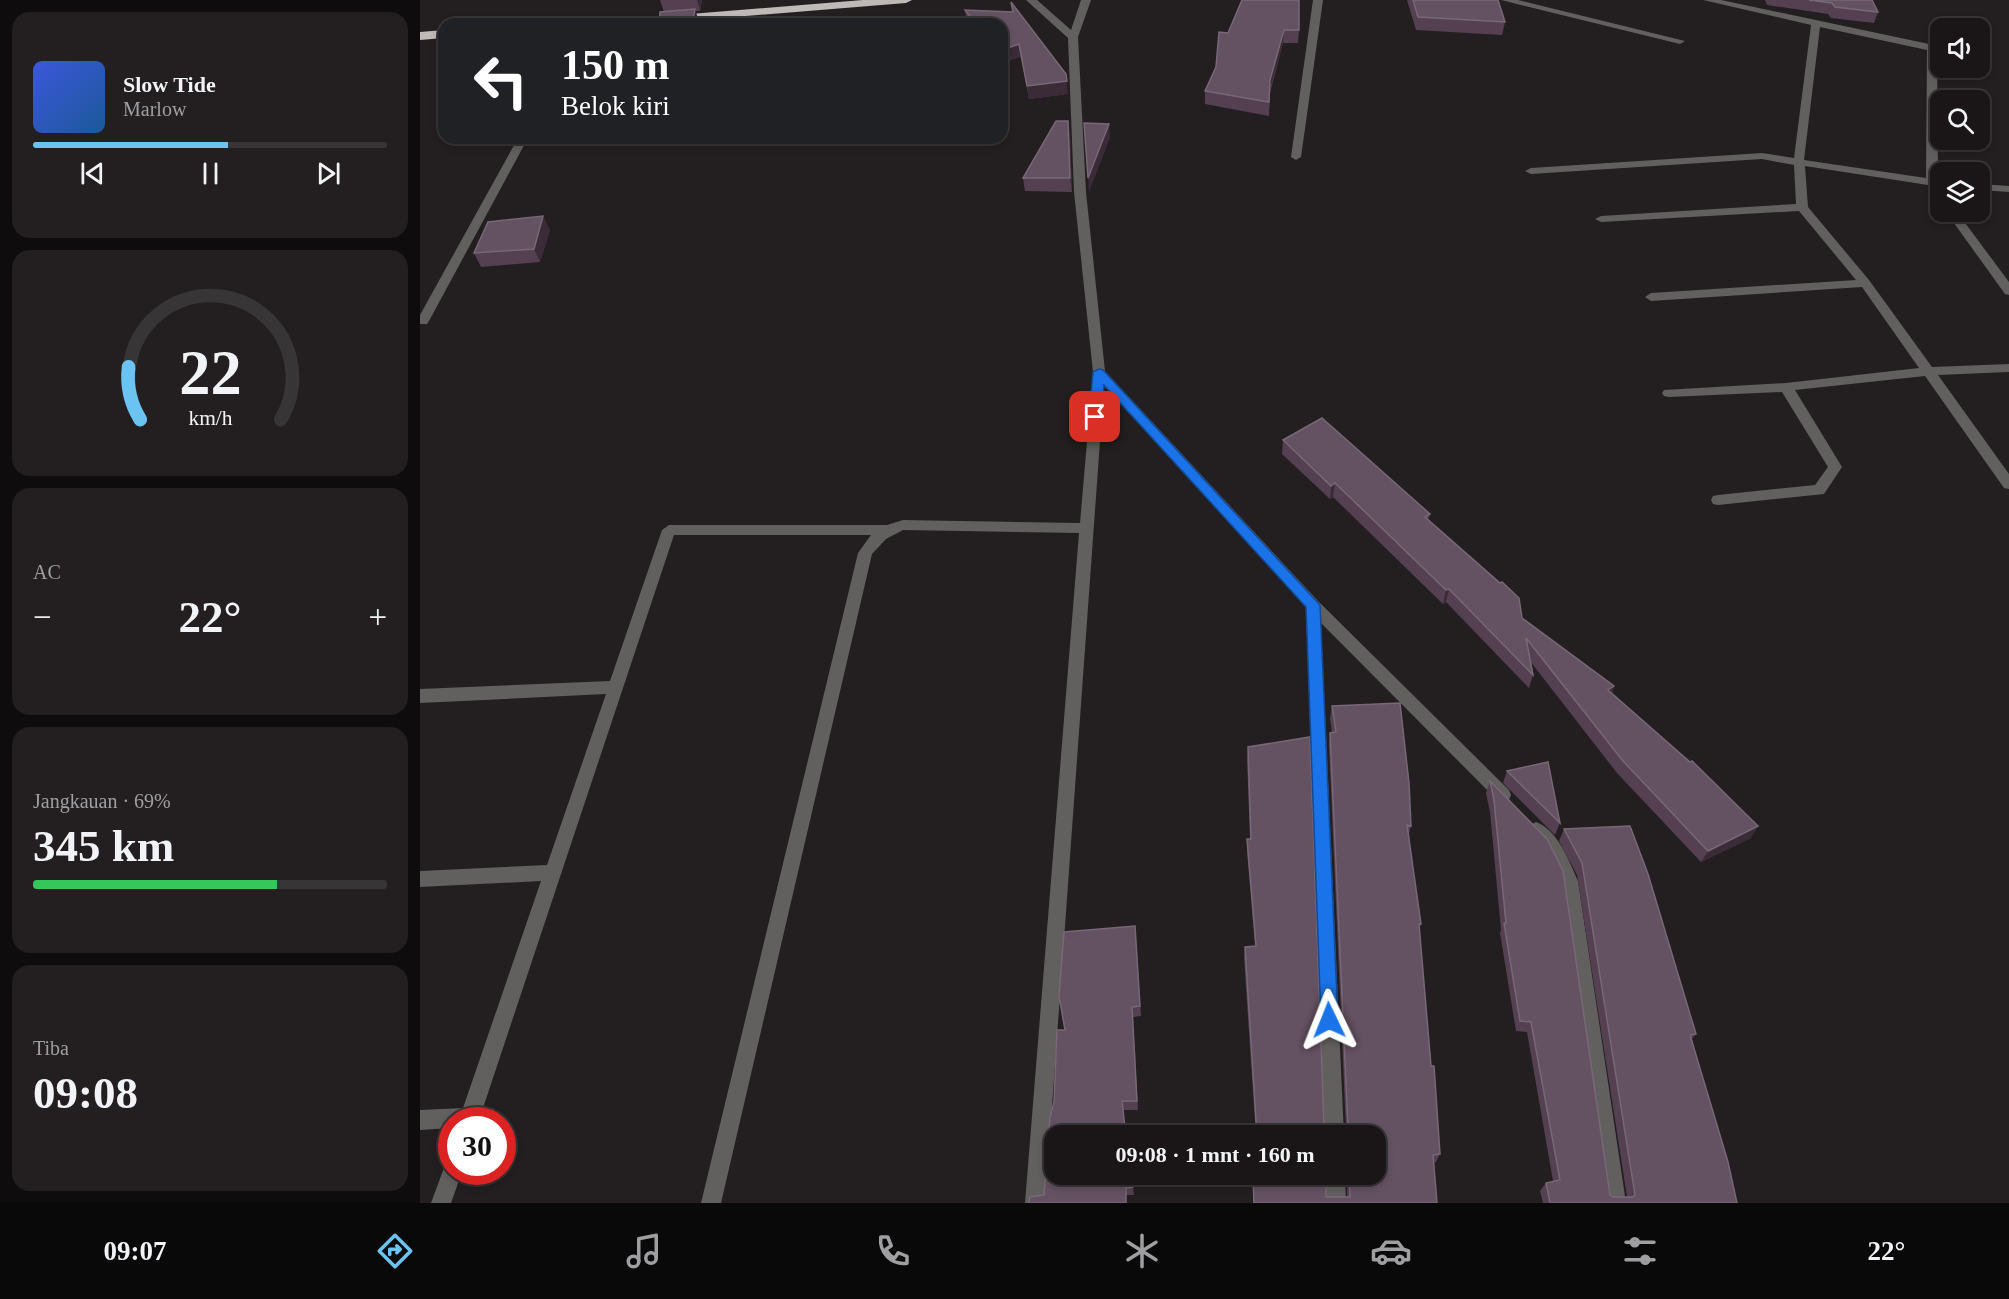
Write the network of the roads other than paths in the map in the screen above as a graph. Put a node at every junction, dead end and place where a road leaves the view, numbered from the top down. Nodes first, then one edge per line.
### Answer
1 (906, 0) edge
2 (1031, 0) edge
3 (1086, 0) edge
4 (1318, 0) edge
5 (1506, 0) edge
6 (1708, 0) edge
7 (680, 18) edge
8 (1816, 23) junction
9 (438, 34) edge
10 (420, 36) edge
11 (1073, 37) junction
12 (1680, 42) dead end
13 (520, 144) edge
14 (1296, 157) dead end
15 (1799, 160) junction
16 (1935, 162) edge
17 (1531, 171) dead end
18 (1930, 182) edge
19 (1990, 188) edge
20 (2009, 189) edge
21 (1802, 207) junction
22 (1602, 219) dead end
23 (1959, 222) edge
24 (1865, 284) junction
25 (2009, 291) edge
26 (1651, 297) dead end
27 (423, 321) dead end
28 (2009, 368) edge
29 (1928, 371) junction
30 (1099, 372) junction
31 (1786, 387) junction
32 (1669, 393) dead end
33 (2009, 484) edge
34 (1718, 500) dead end
35 (1086, 528) junction
36 (886, 530) junction
37 (1313, 605) junction
38 (615, 687) junction
39 (420, 696) edge
40 (552, 873) junction
41 (420, 879) edge
42 (474, 1107) edge
43 (420, 1120) edge
44 (438, 1120) edge
45 (1334, 1125) edge
46 (447, 1185) edge
47 (1335, 1185) edge
48 (441, 1203) edge
49 (711, 1203) edge
50 (1035, 1203) edge
51 (1336, 1203) edge
52 (1616, 1203) edge

1 - 7 highway
2 - 11 street
3 - 11 street
4 - 14 street
5 - 12 street
6 - 8 street
8 - 15 street
8 - 16 street
9 - 10 highway
11 - 30 street
13 - 27 street
15 - 17 street
15 - 18 street
15 - 21 street
19 - 20 street
21 - 22 street
21 - 24 street
23 - 25 street
24 - 26 street
24 - 29 street
28 - 29 street
29 - 31 street
29 - 33 street
30 - 35 street
30 - 37 street
31 - 32 street
31 - 34 street
35 - 36 street
35 - 50 street
36 - 38 street
36 - 49 street
37 - 45 street
37 - 52 street
38 - 39 street
38 - 40 street
40 - 41 street
40 - 42 street
43 - 44 street
46 - 48 street
47 - 51 street

